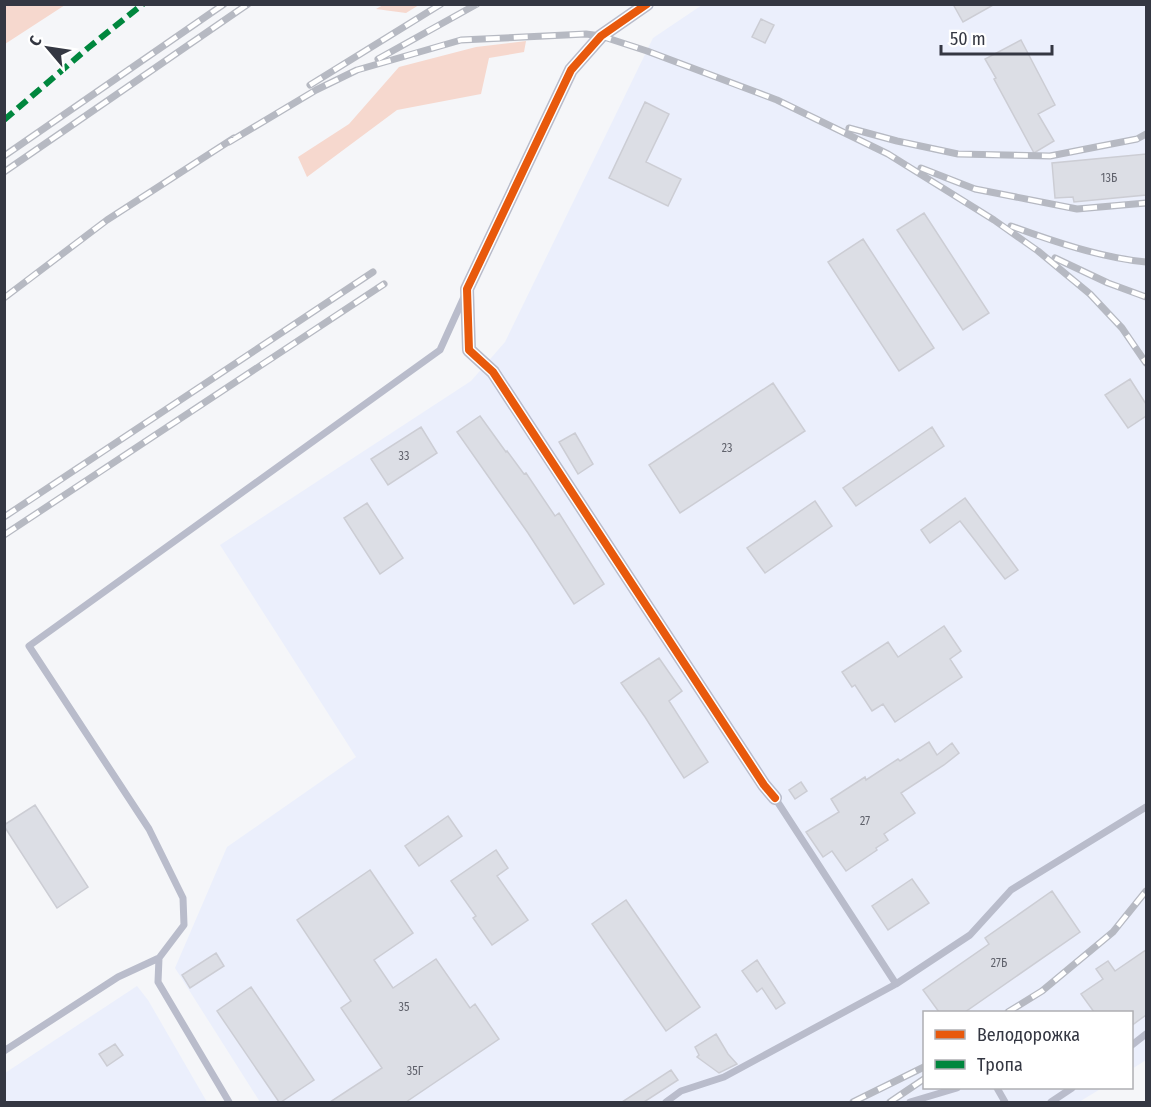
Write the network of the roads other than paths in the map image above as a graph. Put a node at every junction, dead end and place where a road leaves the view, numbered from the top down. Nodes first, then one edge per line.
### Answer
1 (647, 4) edge
2 (467, 289) junction
3 (775, 798) joint
4 (1146, 807) edge
5 (159, 958) junction
6 (896, 984) junction
7 (1146, 1034) edge
8 (1133, 1044) edge
9 (4, 1051) edge
10 (954, 1089) edge
11 (1070, 1089) edge
12 (229, 1102) edge
13 (666, 1102) edge
14 (910, 1102) edge
15 (1051, 1102) edge

1 - 2 street
2 - 3 street
2 - 5 lane
3 - 6 lane
4 - 6 lane
5 - 9 lane
5 - 12 lane
6 - 13 lane
7 - 8 lane
10 - 14 lane
11 - 15 lane

